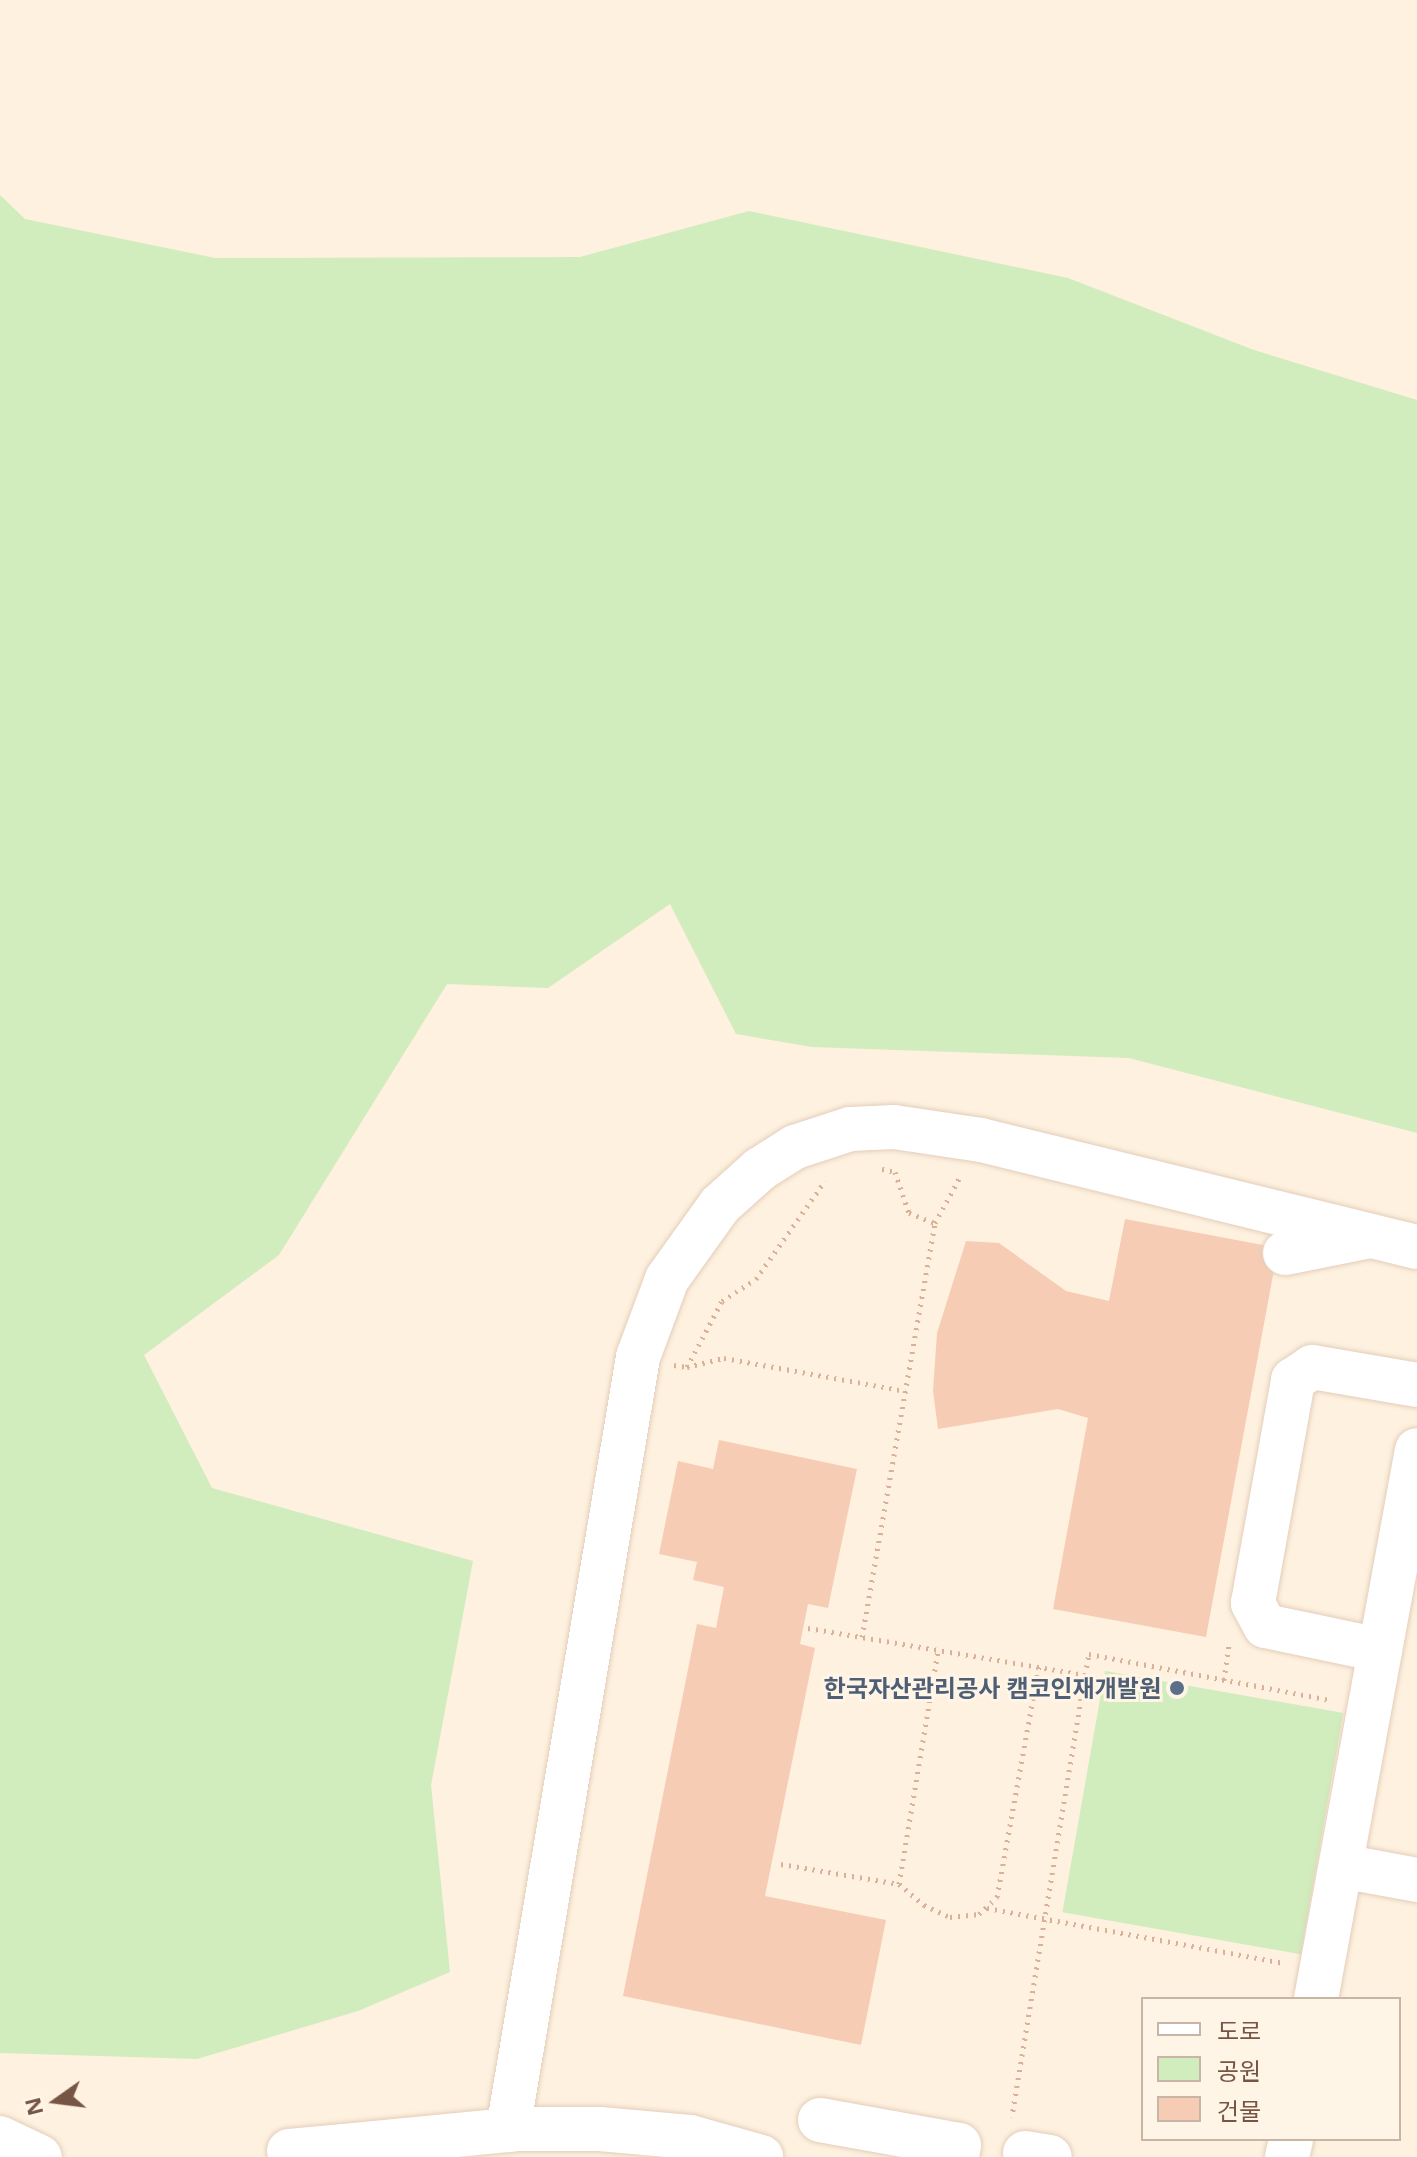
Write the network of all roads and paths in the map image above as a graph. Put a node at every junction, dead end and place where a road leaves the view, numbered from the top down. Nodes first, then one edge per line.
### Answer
1 (981, 1140) junction
2 (869, 1166) dead end
3 (828, 1176) dead end
4 (935, 1223) junction
5 (1373, 1235) junction
6 (1417, 1247) edge
7 (1285, 1253) dead end
8 (637, 1361) junction
9 (687, 1367) junction
10 (1417, 1385) edge
11 (905, 1391) junction
12 (1417, 1450) edge
13 (808, 1628) dead end
14 (862, 1637) junction
15 (938, 1650) junction
16 (1380, 1650) junction
17 (1039, 1667) junction
18 (1085, 1675) junction
19 (1370, 1707) junction
20 (781, 1864) dead end
21 (1341, 1866) junction
22 (1417, 1880) edge
23 (899, 1884) junction
24 (986, 1908) junction
25 (1045, 1918) junction
26 (1319, 1985) edge
27 (820, 2120) dead end
28 (508, 2130) junction
29 (0, 2138) edge
30 (1029, 2143) edge
31 (289, 2151) dead end
32 (343, 2151) edge
33 (40, 2157) edge
34 (761, 2157) edge
35 (957, 2157) edge

1 - 4 path
1 - 5 street
1 - 8 street
2 - 4 path
3 - 9 path
4 - 11 path
5 - 6 street
5 - 7 street
8 - 9 path
8 - 28 street
9 - 11 path
10 - 16 street
11 - 14 path
12 - 16 street
13 - 14 path
14 - 15 path
15 - 17 path
15 - 23 path
16 - 19 street
17 - 18 path
17 - 24 path
18 - 19 path
18 - 25 path
19 - 21 street
20 - 23 path
21 - 22 street
21 - 26 street
23 - 24 path
24 - 25 path
25 - 26 path
25 - 30 path
27 - 35 street
28 - 32 street
28 - 34 street
29 - 33 street
31 - 32 street

